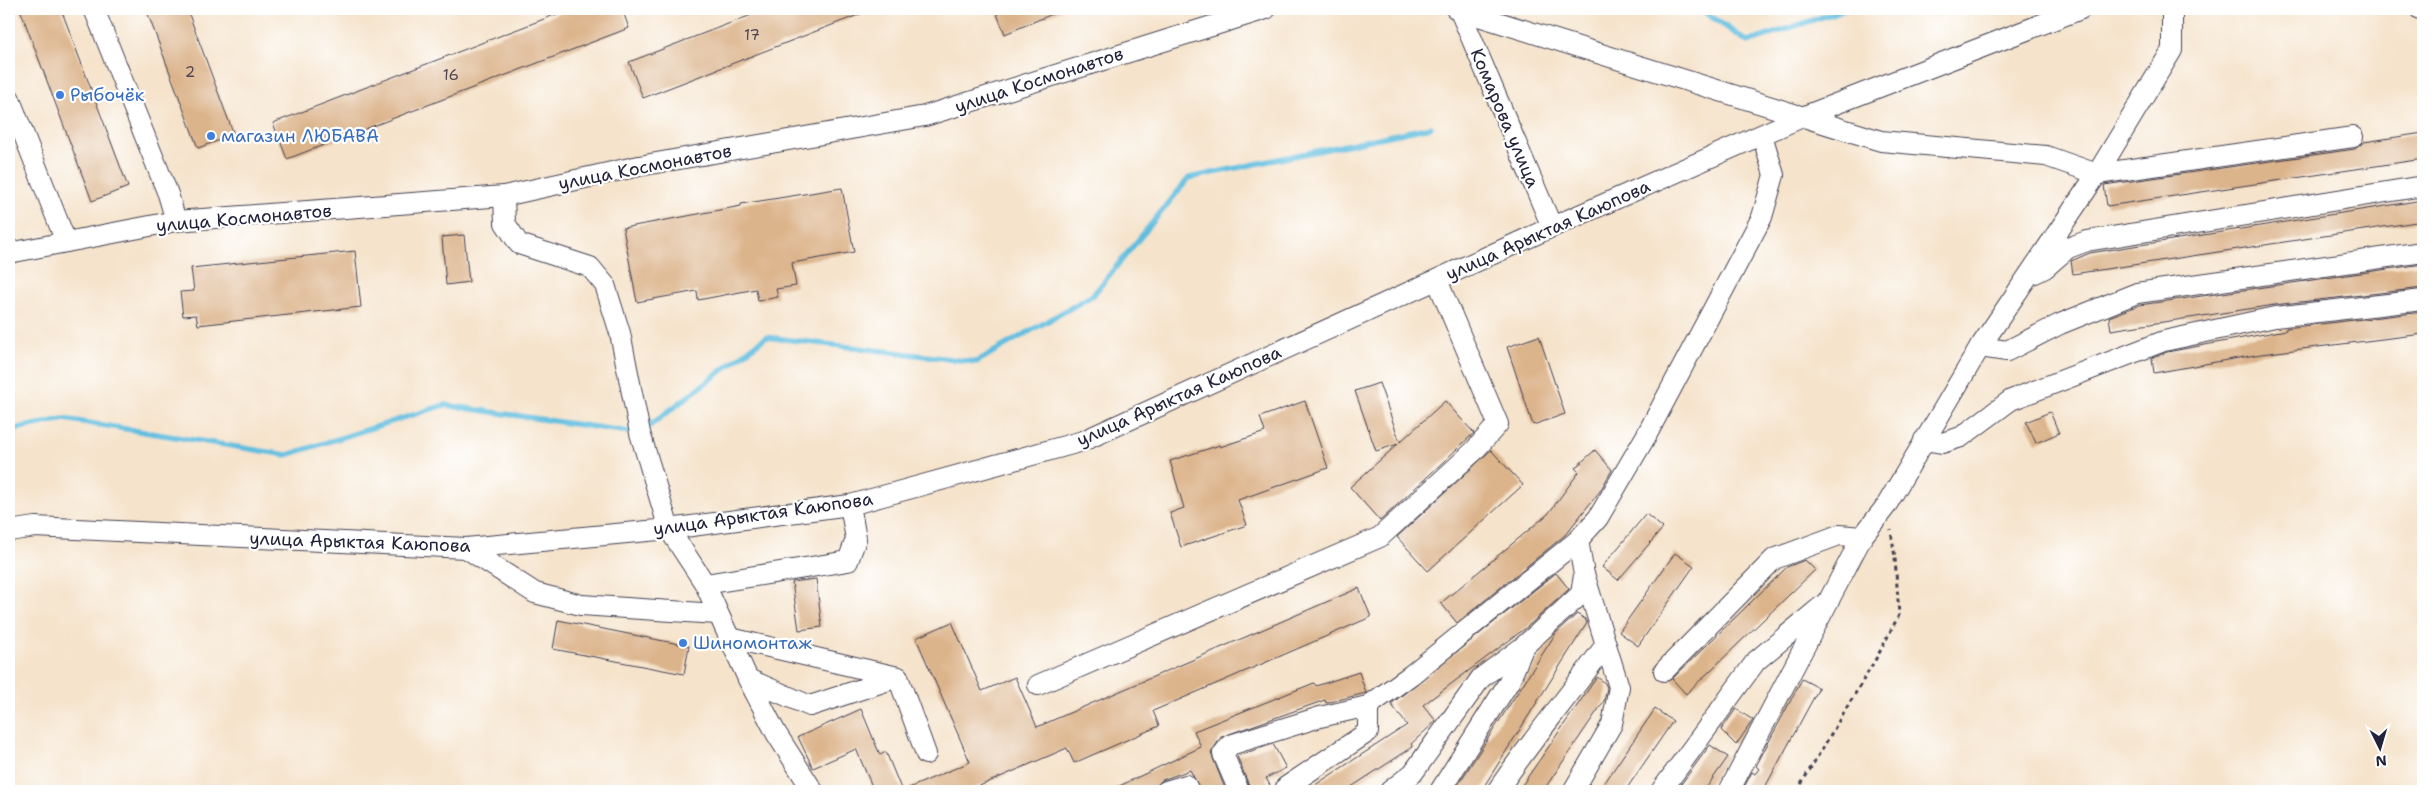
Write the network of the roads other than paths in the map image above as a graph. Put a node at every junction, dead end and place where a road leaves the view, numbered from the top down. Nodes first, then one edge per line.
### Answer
1 (94, 9) edge
2 (1266, 9) edge
3 (1458, 9) edge
4 (2081, 9) edge
5 (2172, 9) edge
6 (9, 97) edge
7 (1802, 117) junction
8 (1762, 135) junction
9 (2353, 137) dead end
10 (2097, 174) junction
11 (2423, 186) edge
12 (504, 196) junction
13 (176, 221) junction
14 (1552, 227) junction
15 (66, 242) junction
16 (2423, 252) edge
17 (9, 253) edge
18 (2027, 277) junction
19 (1437, 280) junction
20 (2423, 300) edge
21 (1980, 347) junction
22 (1924, 440) junction
23 (850, 505) junction
24 (670, 529) junction
25 (9, 531) edge
26 (1862, 537) junction
27 (1578, 540) junction
28 (466, 548) junction
29 (1584, 575) junction
30 (705, 584) junction
31 (1830, 600) junction
32 (717, 614) junction
33 (730, 638) junction
34 (1606, 644) junction
35 (1524, 646) junction
36 (1664, 671) dead end
37 (898, 677) junction
38 (748, 679) junction
39 (1038, 685) dead end
40 (1368, 706) junction
41 (926, 754) dead end
42 (1286, 787) dead end
43 (813, 791) edge
44 (1166, 791) edge
45 (1189, 791) edge
46 (1239, 791) edge
47 (1390, 791) edge
48 (1440, 791) edge
49 (1497, 791) edge
50 (1573, 791) edge
51 (1662, 791) edge
52 (1729, 791) edge

1 - 13 street
2 - 12 street, улица Космонавтов
3 - 7 street
3 - 14 street, Комарова улица
4 - 7 street, улица Арыктая Каюпова
5 - 10 street
6 - 15 street
7 - 8 street, улица Арыктая Каюпова
7 - 10 street
8 - 14 street, улица Арыктая Каюпова
8 - 27 street
9 - 10 street
10 - 18 street
11 - 18 street
12 - 13 street, улица Космонавтов
12 - 24 street
13 - 15 street, улица Космонавтов
14 - 19 street, улица Арыктая Каюпова
15 - 17 street, улица Космонавтов
16 - 21 street
18 - 21 street
19 - 23 street, улица Арыктая Каюпова
19 - 39 street
20 - 22 street
21 - 22 street
22 - 26 street
23 - 24 street, улица Арыктая Каюпова
23 - 30 street
24 - 28 street, улица Арыктая Каюпова
24 - 30 street
25 - 28 street, улица Арыктая Каюпова
26 - 31 street
26 - 36 street
27 - 29 street
27 - 40 street
28 - 32 street
29 - 34 street
29 - 35 street
30 - 32 street
31 - 51 street
31 - 52 street
32 - 33 street
33 - 37 street
33 - 38 street
34 - 49 street
34 - 50 street
35 - 47 street
35 - 48 street
37 - 38 street
37 - 41 street
38 - 43 street
40 - 42 street
40 - 46 street
44 - 45 street

